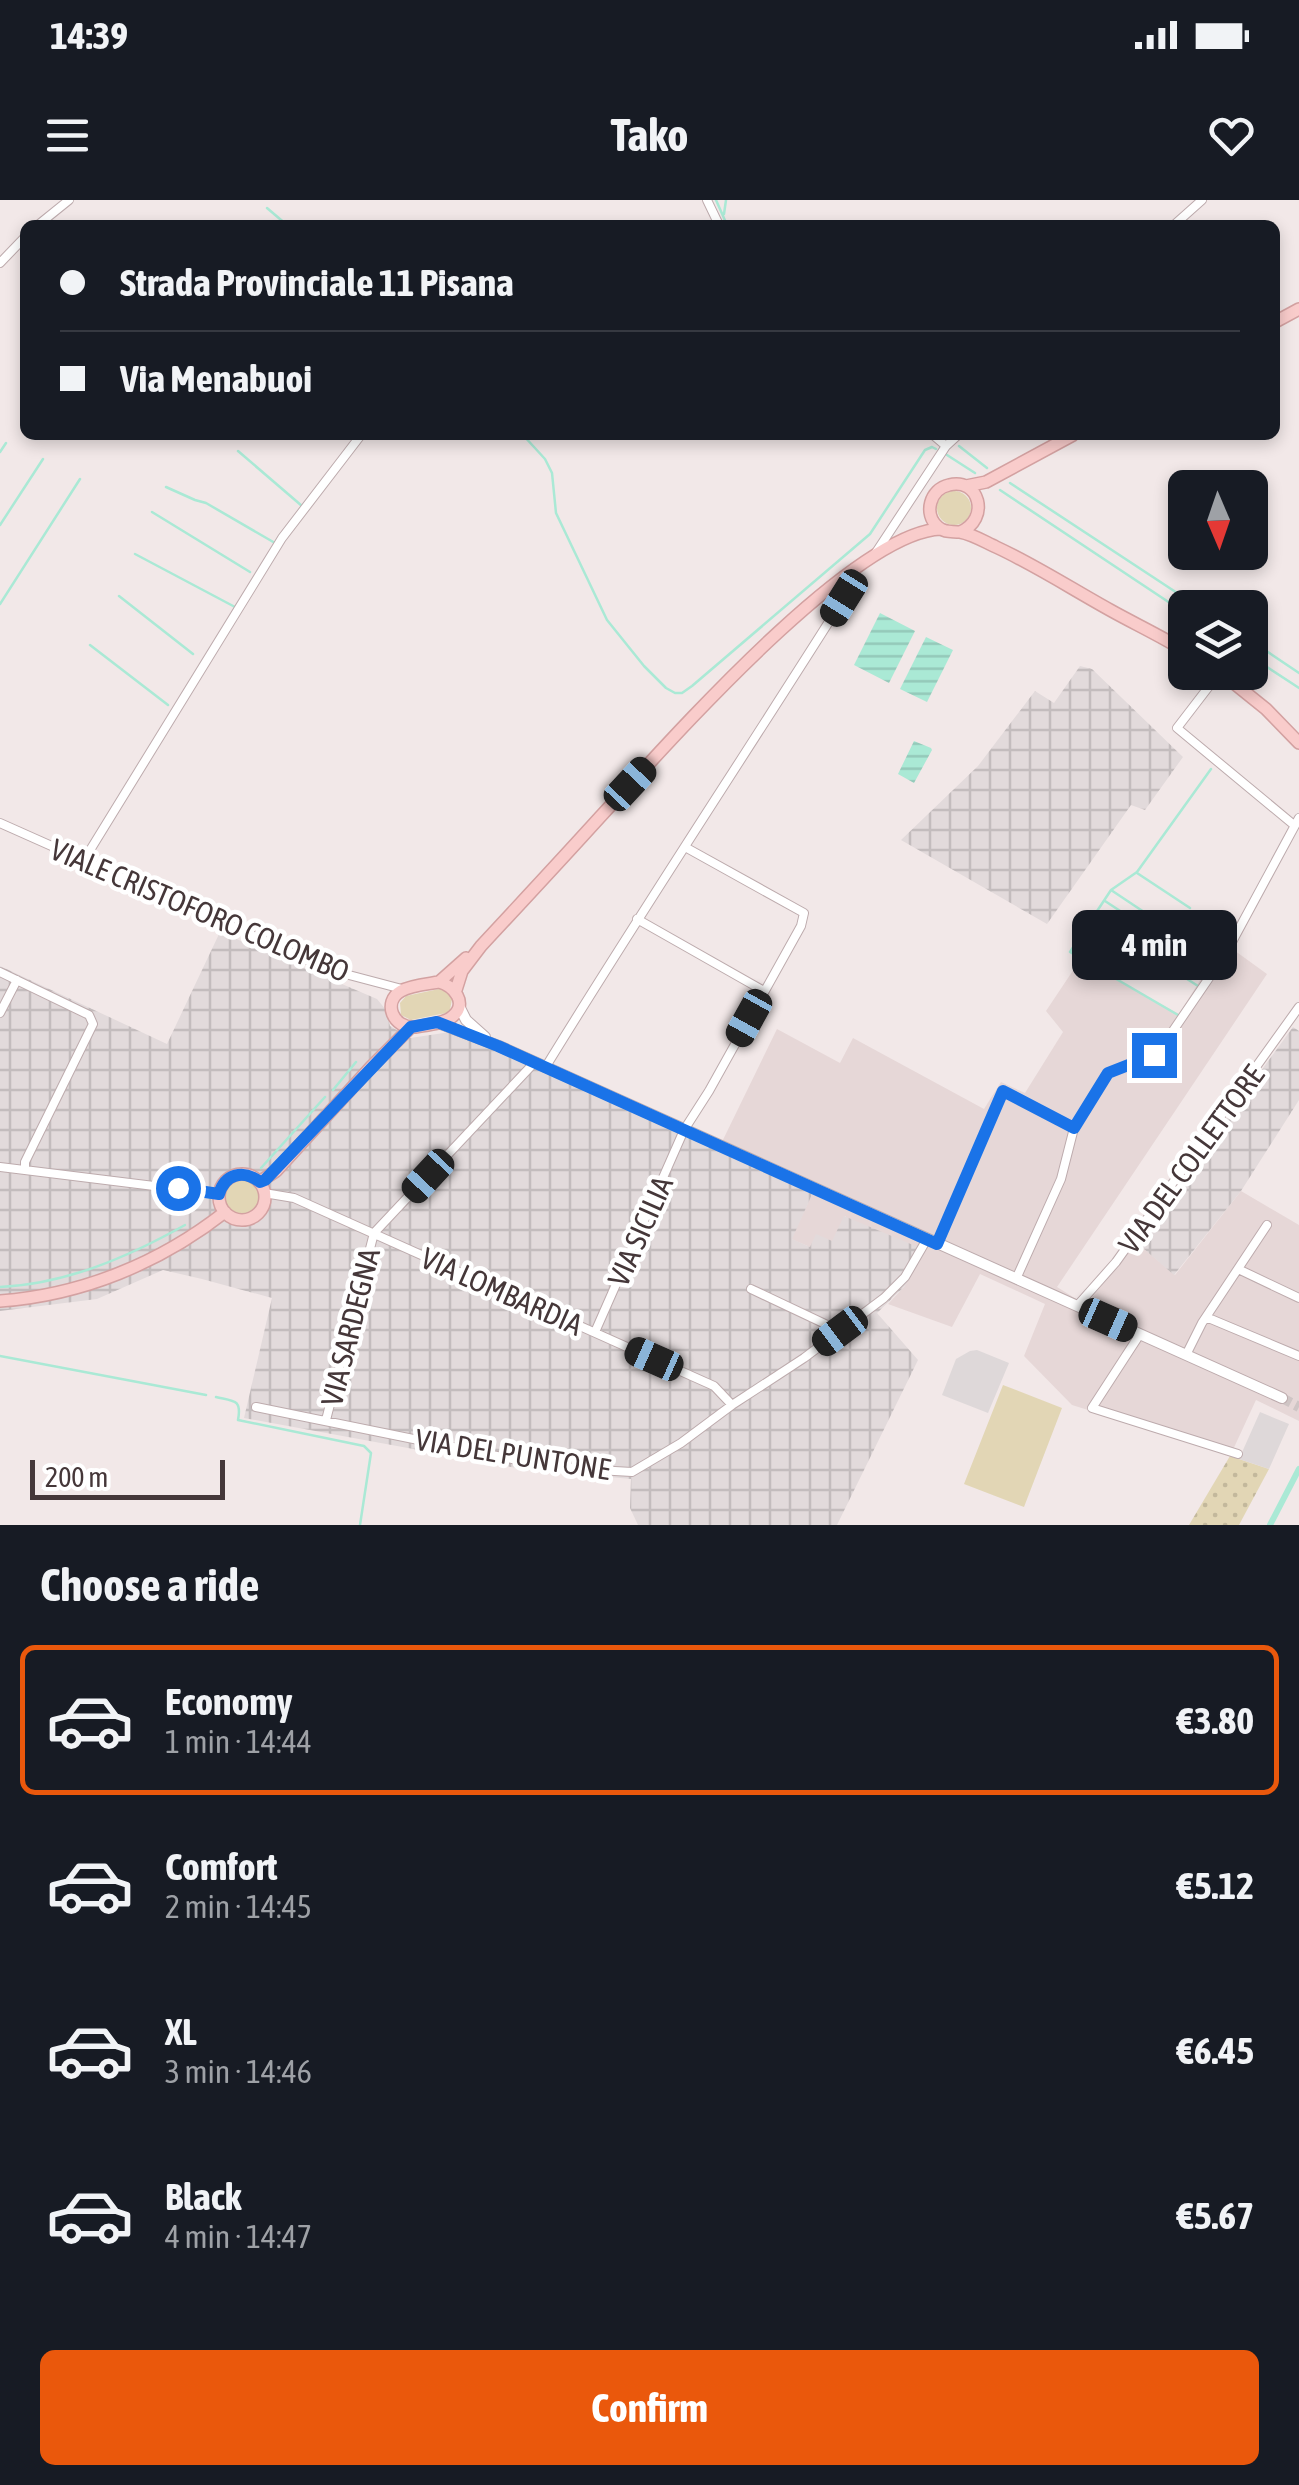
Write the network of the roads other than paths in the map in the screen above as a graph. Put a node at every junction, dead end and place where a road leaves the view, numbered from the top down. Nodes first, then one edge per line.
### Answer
1 (69, 200) edge
2 (1202, 200) edge
3 (44, 220) edge
4 (1180, 220) edge
5 (20, 242) edge
6 (0, 263) edge
7 (356, 440) edge
8 (939, 440) edge
9 (953, 440) edge
10 (1064, 440) edge
11 (946, 446) junction
12 (1005, 472) junction
13 (966, 486) junction
14 (978, 503) junction
15 (930, 508) junction
16 (978, 517) junction
17 (941, 530) junction
18 (960, 532) junction
19 (892, 544) junction
20 (999, 548) junction
21 (875, 555) junction
22 (854, 570) junction
23 (1168, 641) edge
24 (1206, 690) edge
25 (1242, 690) edge
26 (1299, 742) edge
27 (1296, 822) edge
28 (0, 823) edge
29 (685, 847) junction
30 (84, 860) junction
31 (637, 920) junction
32 (480, 946) junction
33 (0, 972) edge
34 (17, 980) junction
35 (439, 982) junction
36 (403, 989) junction
37 (456, 990) junction
38 (764, 992) junction
39 (459, 1006) junction
40 (1299, 1007) edge
41 (0, 1013) edge
42 (395, 1020) junction
43 (437, 1022) junction
44 (411, 1027) junction
45 (498, 1046) junction
46 (540, 1066) junction
47 (371, 1067) junction
48 (1074, 1128) junction
49 (684, 1130) junction
50 (0, 1168) edge
51 (25, 1170) junction
52 (262, 1187) junction
53 (219, 1194) junction
54 (225, 1212) junction
55 (1266, 1225) dead end
56 (374, 1233) junction
57 (932, 1241) junction
58 (1238, 1269) junction
59 (1016, 1279) junction
60 (751, 1289) dead end
61 (1299, 1298) edge
62 (0, 1301) edge
63 (1077, 1306) junction
64 (1206, 1316) junction
65 (840, 1331) junction
66 (595, 1332) junction
67 (1140, 1334) junction
68 (1186, 1355) junction
69 (1299, 1356) edge
70 (1282, 1398) tunnel mouth
71 (732, 1405) junction
72 (256, 1408) dead end
73 (326, 1420) junction
74 (1238, 1454) dead end

1 - 3 street
2 - 4 street
5 - 6 street
7 - 30 street
8 - 11 street
9 - 11 street
10 - 12 main road
11 - 21 street
12 - 13 main road
12 - 14 main road
13 - 14 main road
13 - 15 main road
14 - 16 main road
15 - 17 main road
15 - 19 main road
16 - 18 main road
16 - 20 main road
17 - 18 main road
17 - 19 main road
18 - 20 main road
19 - 21 main road
20 - 23 main road
21 - 22 main road
22 - 29 street
22 - 32 main road
24 - 27 street
25 - 26 main road
27 - 48 street
28 - 30 street, VIALE CRISTOFORO COLOMBO
29 - 31 street
29 - 38 street, VIA SICILIA
30 - 36 street, VIALE CRISTOFORO COLOMBO
31 - 38 street
31 - 46 street
32 - 35 main road
32 - 37 main road
33 - 34 street
34 - 41 street
34 - 51 street
35 - 36 main road
35 - 37 main road
36 - 42 main road
37 - 39 main road
38 - 49 street, VIA SICILIA
39 - 43 main road
39 - 45 street
40 - 63 street, VIA DEL COLLETTORE
42 - 44 main road
42 - 47 main road
43 - 44 main road
43 - 45 street
44 - 47 main road
45 - 46 street
46 - 49 street
46 - 56 street
47 - 52 main road
48 - 57 street, VIA DEL PUNTONE
48 - 59 street
49 - 57 street
49 - 66 street, VIA SICILIA
50 - 51 street
51 - 53 street
52 - 53 main road
52 - 54 main road
52 - 56 street, VIA LOMBARDIA
53 - 54 main road
54 - 62 main road
55 - 58 street
56 - 66 street, VIA LOMBARDIA
56 - 73 street, VIA SARDEGNA
57 - 59 street
57 - 65 street, VIA DEL PUNTONE
58 - 61 street
58 - 64 street
59 - 63 street
60 - 65 street
63 - 67 street
64 - 68 street
64 - 69 street
65 - 71 street, VIA DEL PUNTONE
66 - 71 street, VIA LOMBARDIA
67 - 68 street
67 - 74 street
68 - 70 street
71 - 73 street, VIA DEL PUNTONE
72 - 73 street, VIA DEL PUNTONE

